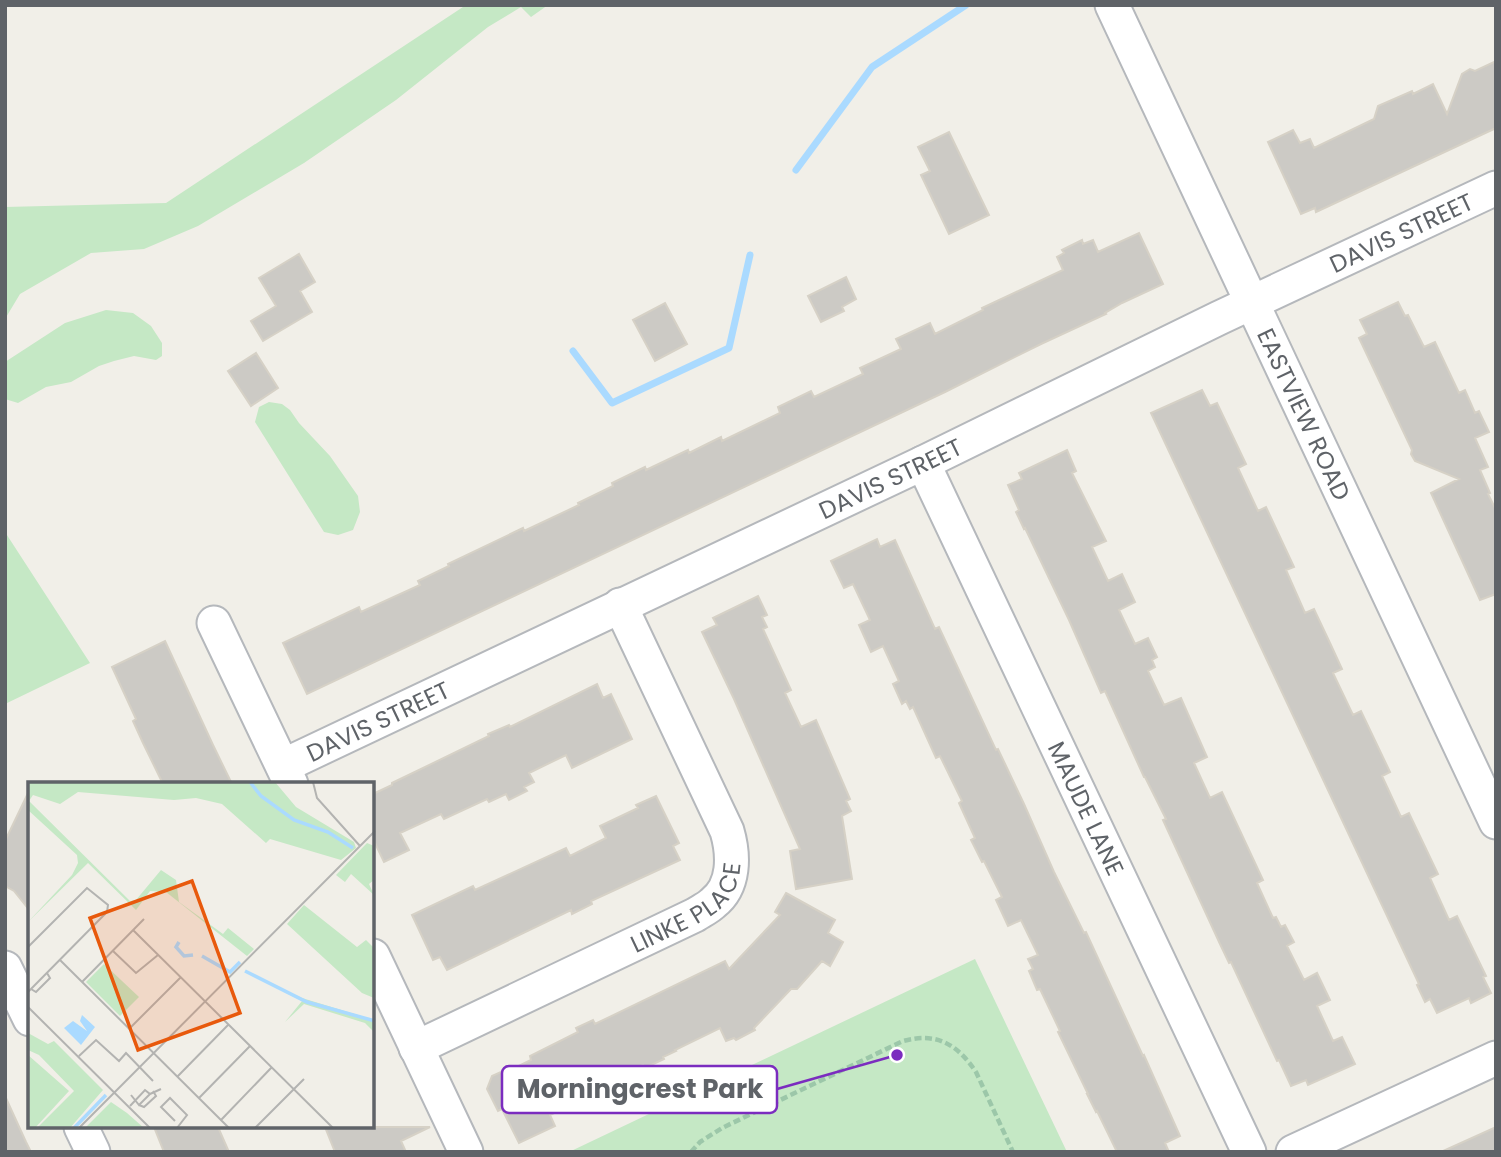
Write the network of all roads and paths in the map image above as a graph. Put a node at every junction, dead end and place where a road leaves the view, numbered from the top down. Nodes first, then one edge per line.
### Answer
1 (1112, 5) edge
2 (1496, 188) edge
3 (1252, 303) junction
4 (923, 463) junction
5 (620, 605) junction
6 (214, 623) dead end
7 (287, 775) edge
8 (1496, 822) edge
9 (374, 958) edge
10 (5, 968) edge
11 (28, 1015) edge
12 (416, 1048) junction
13 (1496, 1058) edge
14 (82, 1129) edge
15 (93, 1152) edge
16 (466, 1152) edge
17 (691, 1152) edge
18 (1013, 1152) edge
19 (1249, 1152) edge
20 (1293, 1152) edge

1 - 3 street, EASTVIEW ROAD
2 - 3 street, DAVIS STREET
3 - 4 street, DAVIS STREET
3 - 8 street, EASTVIEW ROAD
4 - 5 street, DAVIS STREET
4 - 19 street, MAUDE LANE
5 - 7 street, DAVIS STREET
5 - 12 street, LINKE PLACE
6 - 7 street
9 - 12 street
10 - 11 street
12 - 16 street
13 - 20 street
14 - 15 street
17 - 18 path

